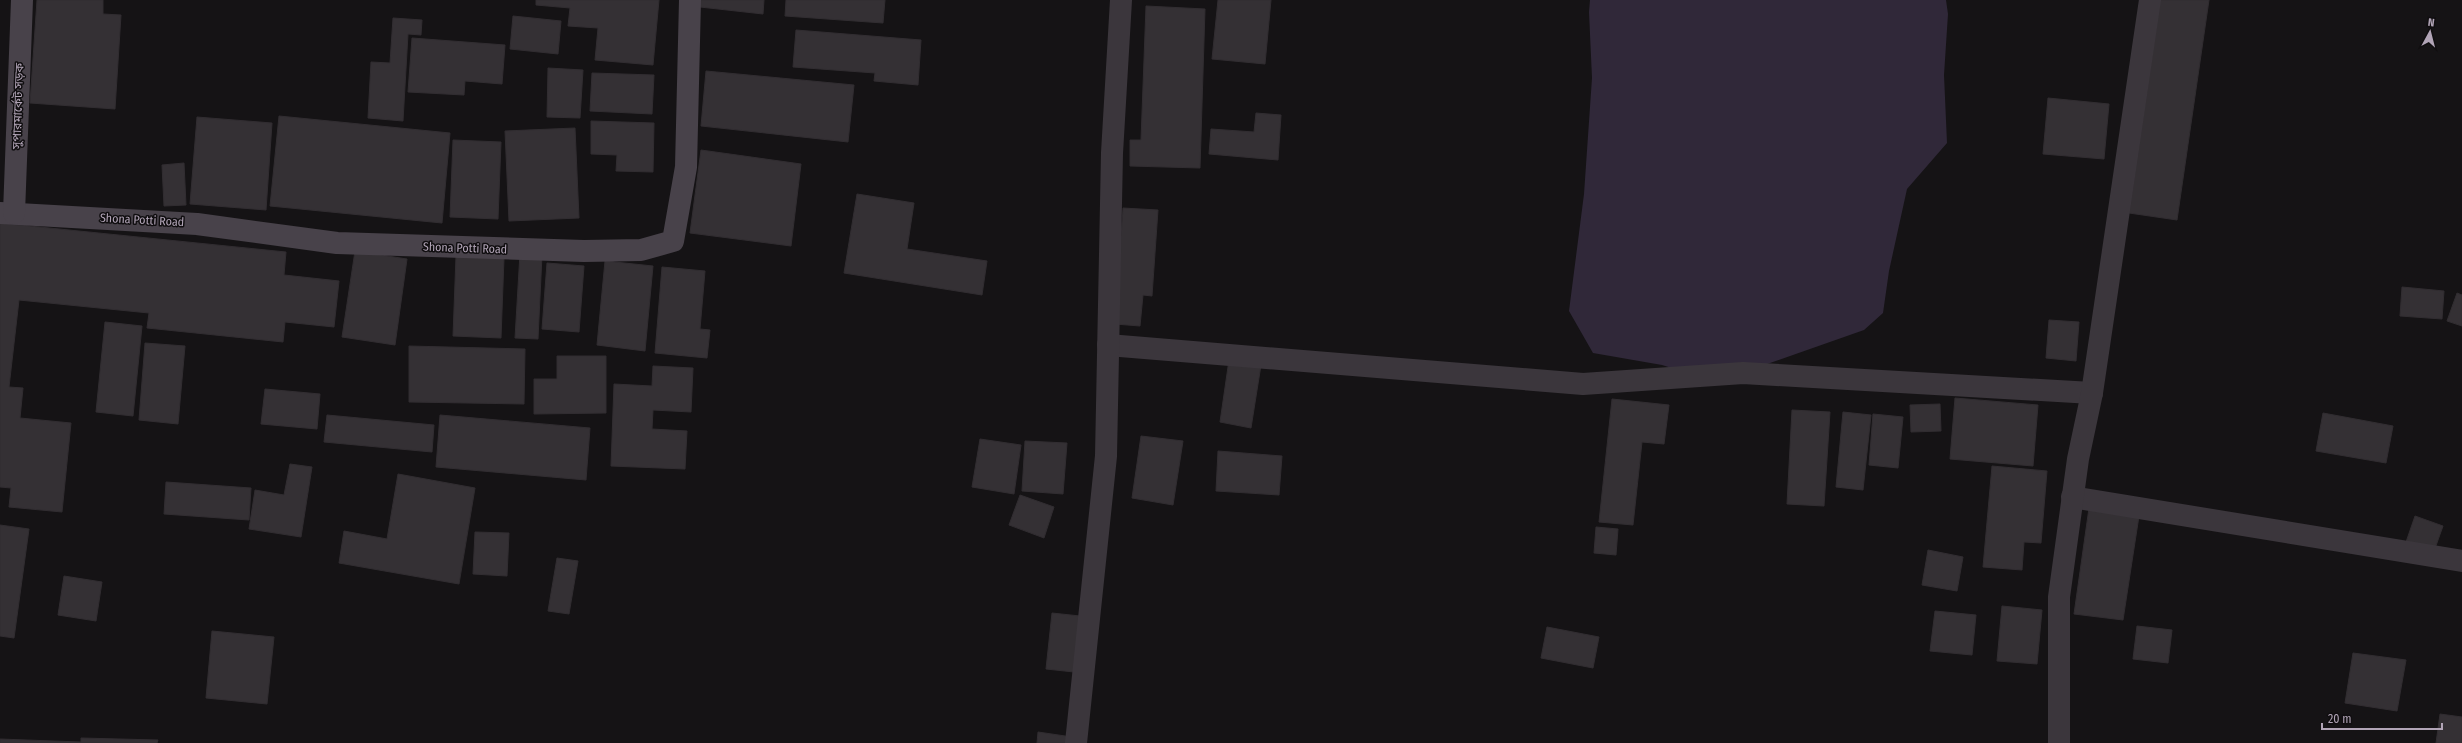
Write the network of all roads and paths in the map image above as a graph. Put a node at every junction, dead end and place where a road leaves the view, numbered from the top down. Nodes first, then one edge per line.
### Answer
1 (22, 0) edge
2 (690, 0) edge
3 (1121, 0) edge
4 (2150, 0) edge
5 (7, 213) edge
6 (1108, 345) junction
7 (2092, 393) junction
8 (2072, 497) junction
9 (2462, 561) edge
10 (1076, 743) edge
11 (2059, 743) edge

1 - 5 main road, সুপারমার্কেট সড়ক
2 - 5 main road, Shona Potti Road
3 - 6 street
4 - 7 street
6 - 7 street
6 - 10 street
7 - 8 street
8 - 9 street
8 - 11 street

